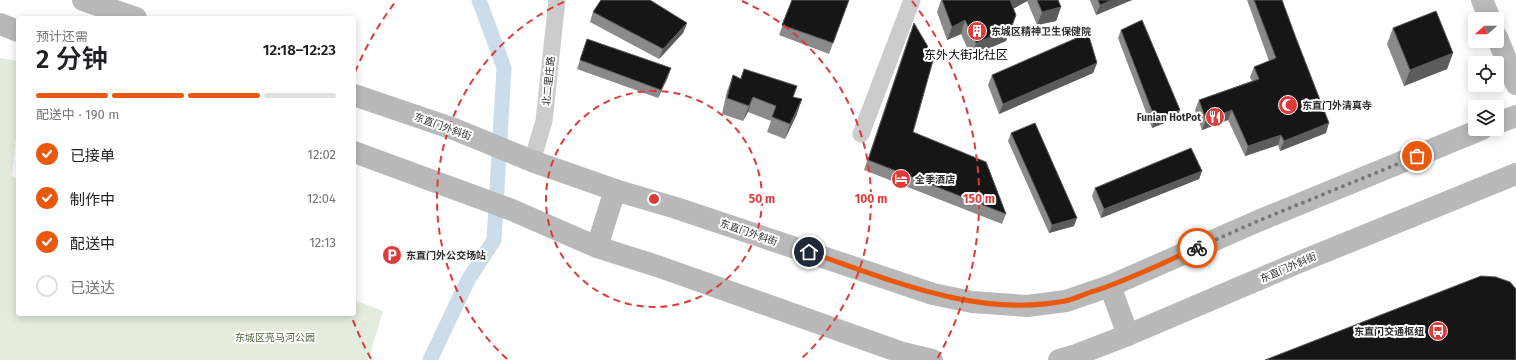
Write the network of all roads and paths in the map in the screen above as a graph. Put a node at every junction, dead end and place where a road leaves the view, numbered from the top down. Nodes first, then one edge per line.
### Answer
1 (83, 0) edge
2 (556, 0) edge
3 (912, 0) edge
4 (1482, 0) edge
5 (1487, 12) edge
6 (130, 16) edge
7 (0, 24) edge
8 (16, 30) edge
9 (1501, 48) edge
10 (1516, 84) edge
11 (356, 96) edge
12 (1516, 116) edge
13 (1504, 120) edge
14 (861, 134) dead end
15 (1468, 135) edge
16 (356, 153) edge
17 (532, 161) junction
18 (1516, 174) edge
19 (615, 190) junction
20 (597, 247) junction
21 (1110, 286) junction
22 (1128, 335) junction
23 (932, 360) edge
24 (1059, 360) edge

1 - 6 main road
2 - 17 street, 北二里庄路
3 - 14 street
4 - 5 main road
7 - 8 main road
9 - 10 main road
11 - 17 main road, 东直门外斜街
12 - 13 main road
15 - 21 main road, 东直门外斜街
16 - 20 main road
17 - 19 main road, 东直门外斜街
18 - 22 main road, 东直门外斜街
19 - 20 main road
19 - 21 main road, 东直门外斜街
20 - 23 main road
21 - 22 main road
22 - 24 main road, 东直门外斜街

